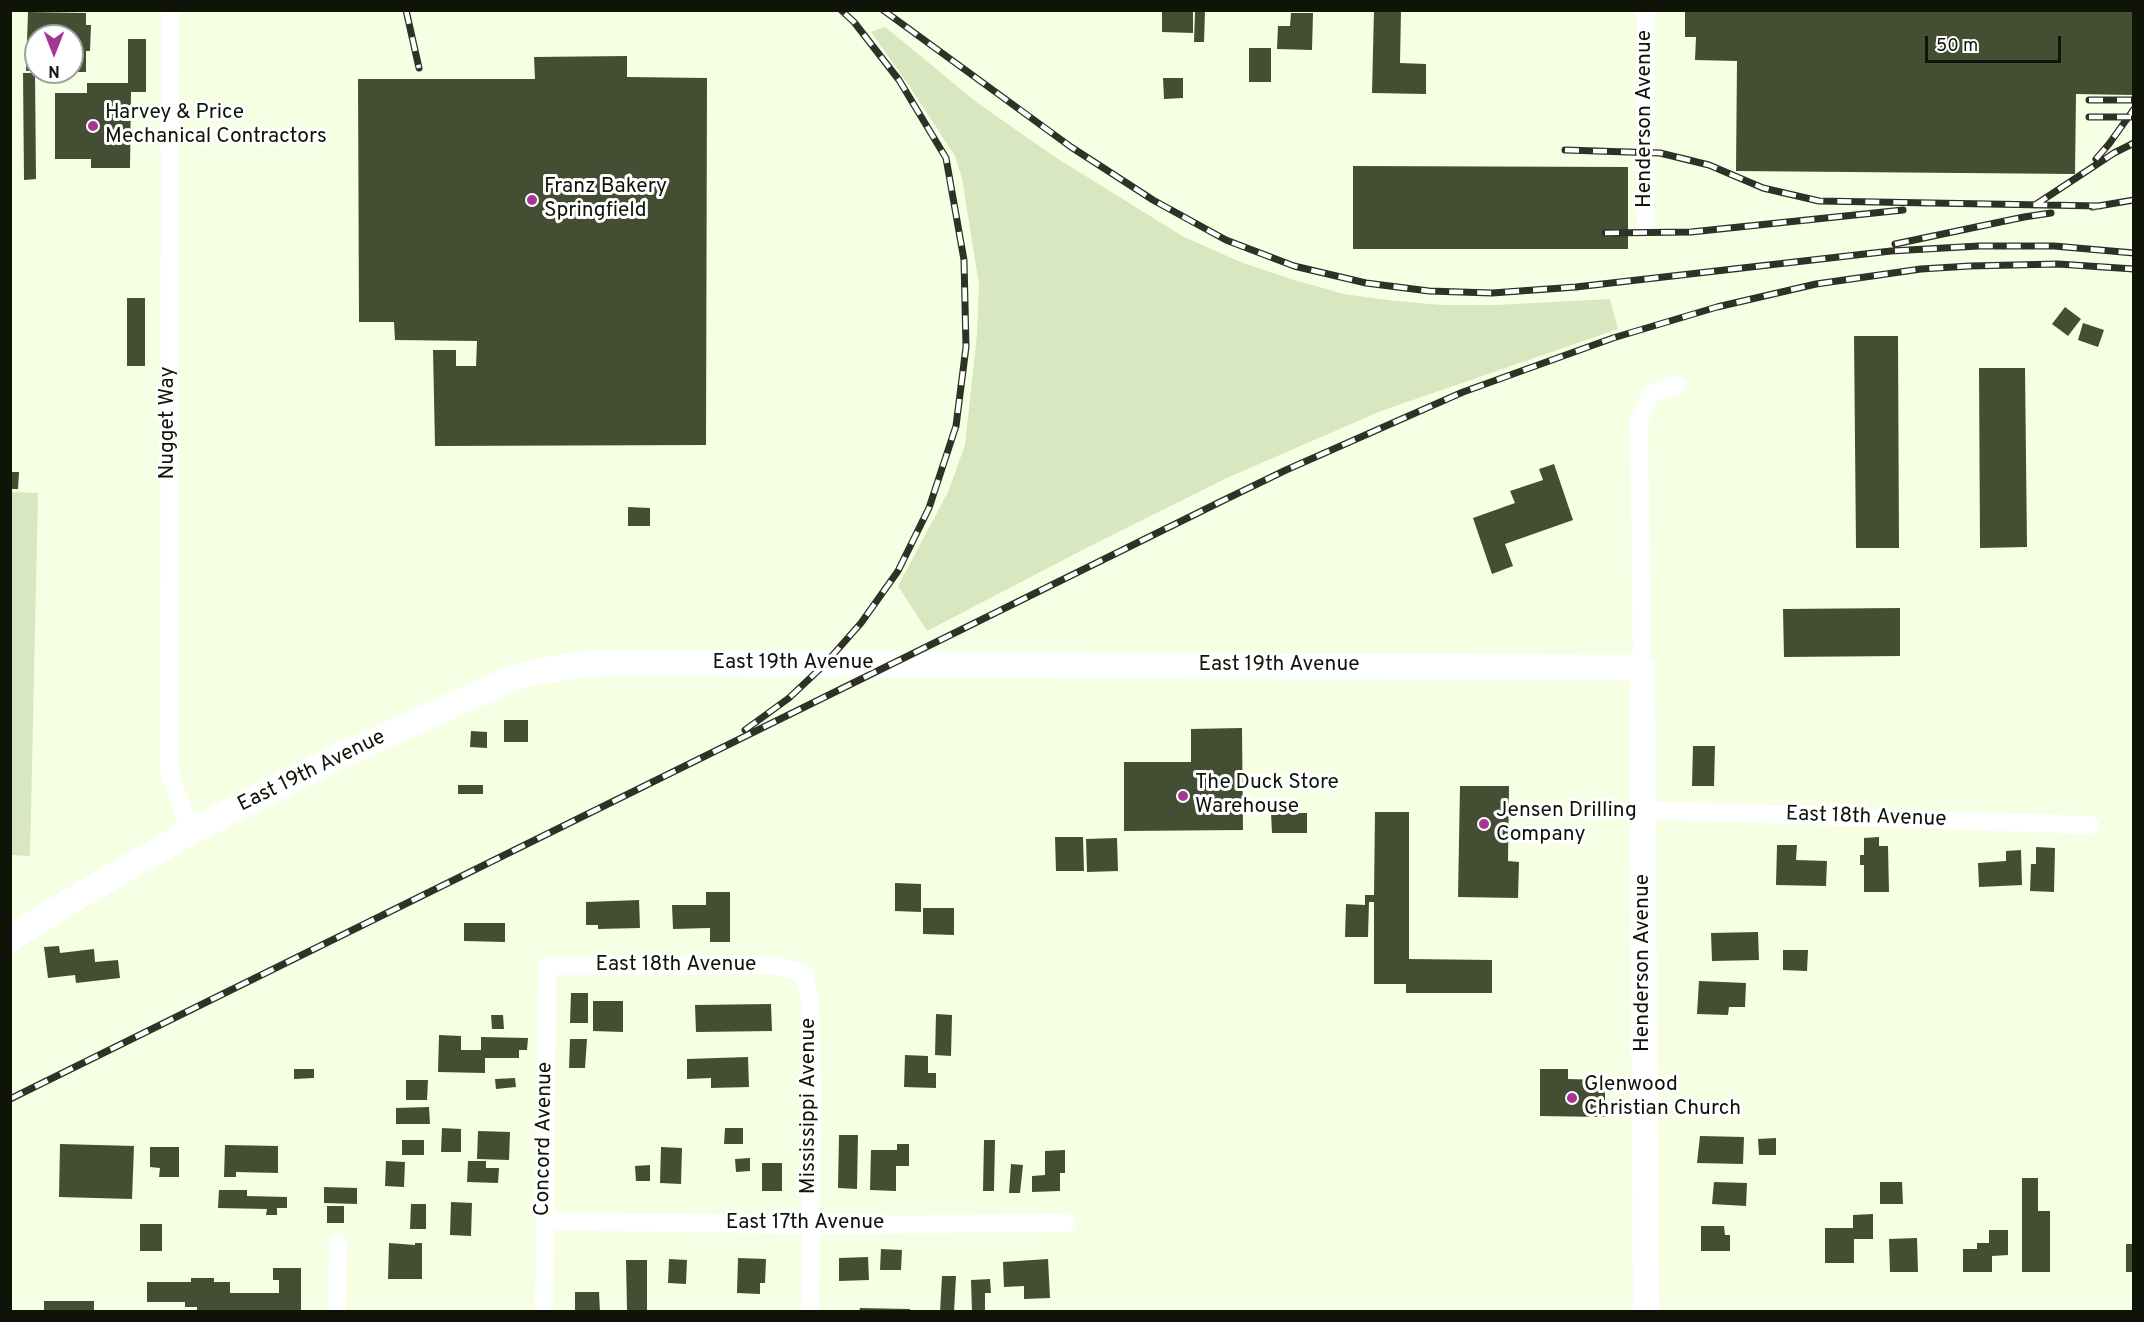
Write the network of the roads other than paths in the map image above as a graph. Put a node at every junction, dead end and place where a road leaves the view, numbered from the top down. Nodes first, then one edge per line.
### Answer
1 (170, 10) edge
2 (1646, 10) edge
3 (1646, 228) dead end
4 (1677, 384) dead end
5 (1642, 668) junction
6 (1643, 810) junction
7 (2090, 825) dead end
8 (190, 832) junction
9 (10, 939) edge
10 (547, 966) joint
11 (805, 974) joint
12 (544, 1221) junction
13 (1066, 1223) dead end
14 (811, 1225) junction
15 (338, 1243) dead end
16 (338, 1311) edge
17 (544, 1311) edge
18 (810, 1311) edge
19 (1646, 1311) edge

1 - 8 street, Nugget Way
2 - 3 street, Henderson Avenue
4 - 5 street, Henderson Avenue
5 - 6 street, Henderson Avenue
5 - 8 street, East 19th Avenue
6 - 7 street, East 18th Avenue
6 - 19 street, Henderson Avenue
8 - 9 street, East 19th Avenue
10 - 11 street, East 18th Avenue
10 - 12 street, Concord Avenue
11 - 14 street, Mississippi Avenue
12 - 14 street, East 17th Avenue
12 - 17 street, Concord Avenue
13 - 14 street, East 17th Avenue
14 - 18 street, Mississippi Avenue
15 - 16 street

